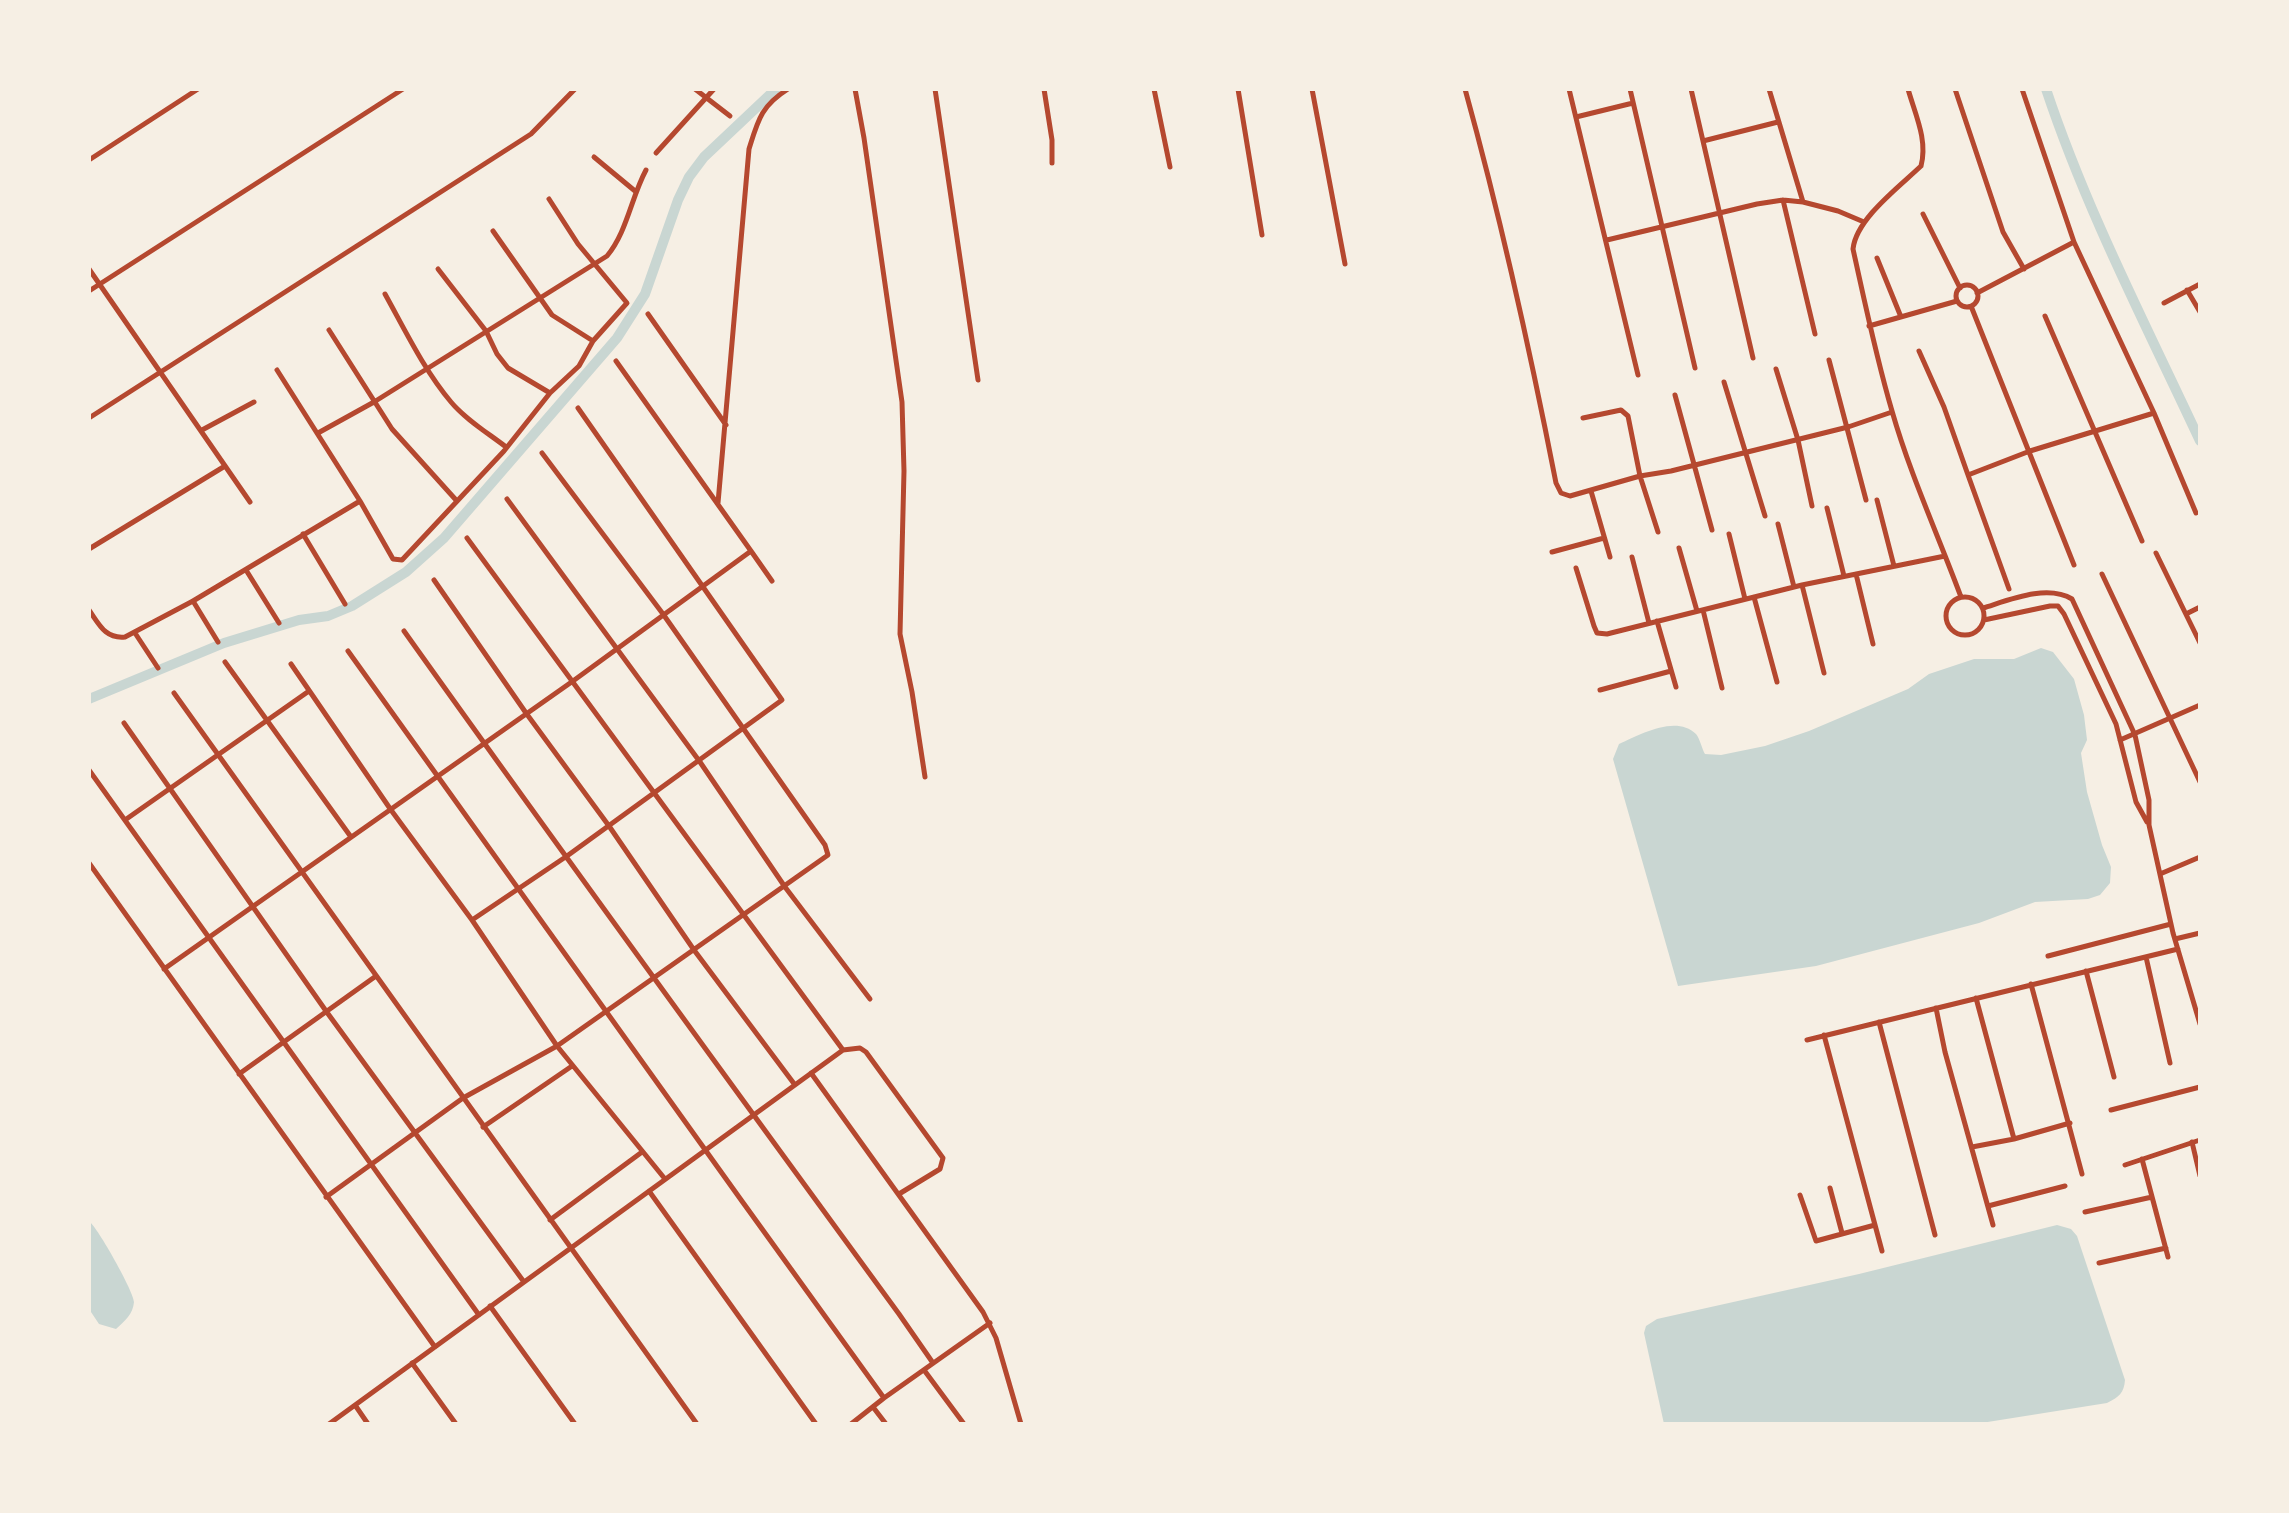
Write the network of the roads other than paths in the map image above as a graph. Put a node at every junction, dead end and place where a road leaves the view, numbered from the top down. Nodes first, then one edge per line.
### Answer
1 (198, 89) edge
2 (402, 89) edge
3 (575, 89) edge
4 (695, 89) edge
5 (714, 89) edge
6 (788, 89) edge
7 (855, 89) edge
8 (935, 89) edge
9 (1044, 89) edge
10 (1154, 89) edge
11 (1238, 89) edge
12 (1312, 89) edge
13 (1465, 89) edge
14 (1569, 89) edge
15 (1630, 89) edge
16 (1691, 89) edge
17 (1769, 89) edge
18 (1908, 89) edge
19 (1955, 89) edge
20 (2022, 89) edge
21 (706, 98) junction
22 (1633, 103) junction
23 (730, 116) dead end
24 (1576, 117) junction
25 (1778, 122) junction
26 (1703, 141) junction
27 (656, 153) dead end
28 (594, 157) dead end
29 (89, 160) edge
30 (1052, 163) dead end
31 (1170, 167) dead end
32 (646, 170) dead end
33 (635, 191) junction
34 (550, 199) dead end
35 (1783, 201) junction
36 (1803, 202) junction
37 (1720, 213) junction
38 (1923, 214) dead end
39 (1864, 222) junction
40 (1662, 228) junction
41 (493, 231) dead end
42 (1262, 235) dead end
43 (1607, 240) junction
44 (2074, 242) junction
45 (1877, 258) dead end
46 (1345, 264) dead end
47 (595, 265) junction
48 (89, 269) edge
49 (439, 269) dead end
50 (2024, 270) junction
51 (100, 284) junction
52 (2200, 284) edge
53 (1960, 288) junction
54 (2187, 290) junction
55 (89, 291) edge
56 (1977, 293) junction
57 (385, 294) dead end
58 (540, 297) junction
59 (1957, 301) junction
60 (2165, 303) dead end
61 (1971, 306) junction
62 (2200, 312) edge
63 (648, 314) dead end
64 (2045, 316) dead end
65 (1901, 317) junction
66 (1869, 326) junction
67 (328, 330) dead end
68 (486, 331) junction
69 (1815, 334) dead end
70 (593, 341) junction
71 (1919, 351) dead end
72 (1753, 358) dead end
73 (1829, 360) dead end
74 (616, 361) dead end
75 (427, 368) junction
76 (1695, 368) dead end
77 (1776, 369) dead end
78 (277, 370) dead end
79 (162, 372) junction
80 (1638, 375) dead end
81 (978, 380) dead end
82 (1724, 383) dead end
83 (550, 393) junction
84 (1675, 396) dead end
85 (254, 402) dead end
86 (374, 402) junction
87 (578, 408) dead end
88 (1892, 412) junction
89 (2154, 413) junction
90 (89, 418) edge
91 (1583, 418) dead end
92 (726, 425) junction
93 (1848, 427) junction
94 (202, 430) junction
95 (2096, 431) junction
96 (318, 433) junction
97 (1798, 440) junction
98 (506, 447) junction
99 (2030, 452) junction
100 (542, 453) dead end
101 (1747, 453) junction
102 (226, 466) junction
103 (1693, 466) junction
104 (1968, 475) junction
105 (1640, 477) junction
106 (1591, 491) junction
107 (507, 499) dead end
108 (456, 500) junction
109 (1866, 500) dead end
110 (1877, 500) dead end
111 (360, 501) junction
112 (250, 502) dead end
113 (718, 503) junction
114 (1812, 506) dead end
115 (1827, 508) dead end
116 (2196, 513) dead end
117 (1765, 516) dead end
118 (1778, 524) dead end
119 (1712, 530) dead end
120 (1658, 532) dead end
121 (303, 534) junction
122 (1728, 534) dead end
123 (467, 538) dead end
124 (1604, 538) junction
125 (2142, 541) dead end
126 (1679, 548) dead end
127 (89, 549) edge
128 (751, 551) junction
129 (1552, 552) dead end
130 (2156, 553) dead end
131 (1610, 556) dead end
132 (1945, 556) junction
133 (1632, 557) dead end
134 (2074, 565) dead end
135 (1894, 566) junction
136 (1576, 568) dead end
137 (246, 570) junction
138 (1856, 573) junction
139 (2102, 573) dead end
140 (1844, 576) junction
141 (434, 580) dead end
142 (772, 581) dead end
143 (704, 585) junction
144 (1802, 585) junction
145 (1794, 587) junction
146 (2009, 589) dead end
147 (1754, 597) junction
148 (1961, 597) junction
149 (1745, 599) junction
150 (193, 601) junction
151 (345, 604) dead end
152 (2200, 607) edge
153 (1983, 608) junction
154 (89, 610) edge
155 (1700, 610) junction
156 (663, 614) junction
157 (2186, 614) junction
158 (1984, 620) junction
159 (1657, 621) junction
160 (279, 623) dead end
161 (1649, 623) junction
162 (404, 631) dead end
163 (135, 633) junction
164 (218, 642) dead end
165 (2200, 643) edge
166 (1873, 644) dead end
167 (617, 647) junction
168 (348, 651) dead end
169 (225, 662) dead end
170 (291, 664) dead end
171 (158, 668) dead end
172 (1671, 671) junction
173 (1824, 673) dead end
174 (573, 681) junction
175 (1777, 682) dead end
176 (1676, 687) dead end
177 (1722, 688) dead end
178 (1600, 690) dead end
179 (309, 691) junction
180 (174, 693) dead end
181 (2200, 705) edge
182 (526, 713) junction
183 (266, 719) junction
184 (2169, 719) junction
185 (124, 723) dead end
186 (744, 727) junction
187 (2135, 735) junction
188 (2120, 740) junction
189 (484, 744) junction
190 (217, 753) junction
191 (700, 762) junction
192 (89, 770) edge
193 (438, 776) junction
194 (925, 776) dead end
195 (2200, 782) edge
196 (170, 787) junction
197 (654, 794) junction
198 (391, 810) junction
199 (125, 820) junction
200 (609, 825) junction
201 (2149, 825) junction
202 (351, 837) junction
203 (567, 856) junction
204 (2200, 857) edge
205 (89, 863) edge
206 (301, 870) junction
207 (2160, 874) junction
208 (785, 887) junction
209 (519, 889) junction
210 (254, 905) junction
211 (744, 915) junction
212 (472, 920) junction
213 (2171, 924) junction
214 (2200, 933) edge
215 (208, 937) junction
216 (2175, 939) junction
217 (2178, 949) junction
218 (694, 950) junction
219 (2048, 956) dead end
220 (2146, 957) junction
221 (164, 969) junction
222 (2086, 971) junction
223 (376, 976) junction
224 (652, 979) junction
225 (2031, 984) junction
226 (1976, 998) junction
227 (870, 999) dead end
228 (1936, 1008) junction
229 (606, 1010) junction
230 (326, 1011) junction
231 (1879, 1022) junction
232 (2200, 1024) edge
233 (1824, 1035) junction
234 (1807, 1040) dead end
235 (283, 1041) junction
236 (557, 1046) junction
237 (843, 1050) junction
238 (2170, 1063) dead end
239 (572, 1066) junction
240 (239, 1073) junction
241 (811, 1073) junction
242 (2114, 1077) dead end
243 (795, 1085) junction
244 (2200, 1087) edge
245 (463, 1098) junction
246 (2111, 1110) dead end
247 (753, 1116) junction
248 (2070, 1123) junction
249 (483, 1127) junction
250 (415, 1133) junction
251 (2014, 1139) junction
252 (2200, 1140) edge
253 (2192, 1142) junction
254 (1972, 1147) junction
255 (704, 1151) junction
256 (642, 1152) junction
257 (2142, 1159) junction
258 (371, 1165) junction
259 (2125, 1165) dead end
260 (2082, 1174) dead end
261 (2200, 1176) edge
262 (666, 1179) junction
263 (2065, 1186) dead end
264 (1830, 1188) dead end
265 (649, 1191) junction
266 (899, 1195) junction
267 (1800, 1195) dead end
268 (327, 1197) junction
269 (2152, 1197) junction
270 (1988, 1206) junction
271 (2085, 1213) dead end
272 (550, 1220) junction
273 (1875, 1225) junction
274 (1993, 1225) dead end
275 (1842, 1233) junction
276 (1935, 1235) dead end
277 (2166, 1248) junction
278 (570, 1249) junction
279 (1882, 1251) dead end
280 (2168, 1257) dead end
281 (2099, 1263) dead end
282 (524, 1282) junction
283 (491, 1306) junction
284 (479, 1315) junction
285 (990, 1323) junction
286 (435, 1347) junction
287 (412, 1363) junction
288 (933, 1363) junction
289 (924, 1370) junction
290 (884, 1398) junction
291 (355, 1405) junction
292 (873, 1406) junction
293 (329, 1424) edge
294 (368, 1424) edge
295 (456, 1424) edge
296 (575, 1424) edge
297 (697, 1424) edge
298 (816, 1424) edge
299 (851, 1424) edge
300 (886, 1424) edge
301 (964, 1424) edge
302 (1021, 1424) edge

1 - 29 street
2 - 51 street
3 - 79 street
4 - 21 street
5 - 21 street
6 - 92 street
7 - 194 street
8 - 81 street
9 - 30 street
10 - 31 street
11 - 42 street
12 - 46 street
13 - 106 street
14 - 24 street
15 - 22 street
16 - 26 street
17 - 25 street
18 - 39 street
19 - 50 street
20 - 44 street
21 - 23 street
21 - 27 street
22 - 24 street
22 - 40 street
24 - 43 street
25 - 26 street
25 - 36 street
26 - 37 street
28 - 33 street
32 - 33 street
33 - 47 street
34 - 47 street
35 - 36 street
35 - 37 street
35 - 69 street
36 - 39 street
37 - 40 street
37 - 72 street
38 - 53 street
39 - 66 street
40 - 43 street
40 - 76 street
41 - 58 street
43 - 80 street
44 - 50 street
44 - 89 street
45 - 65 street
47 - 58 street
47 - 70 street
48 - 51 street
49 - 68 street
50 - 56 street
51 - 55 street
51 - 79 street
52 - 54 street
53 - 56 street
53 - 59 street
54 - 60 street
54 - 62 street
56 - 61 street
57 - 75 street
58 - 68 street
58 - 70 street
59 - 61 street
59 - 65 street
61 - 99 street
63 - 92 street
64 - 95 street
65 - 66 street
66 - 88 street
67 - 86 street
68 - 75 street
68 - 83 street
70 - 83 street
71 - 104 street
73 - 93 street
74 - 113 street
75 - 86 street
75 - 98 street
77 - 97 street
78 - 96 street
79 - 90 street
79 - 94 street
82 - 101 street
83 - 98 street
84 - 103 street
85 - 94 street
86 - 96 street
86 - 108 street
87 - 143 street
88 - 93 street
88 - 132 street
89 - 95 street
89 - 116 street
91 - 105 street
92 - 113 street
93 - 97 street
93 - 109 street
94 - 102 street
95 - 99 street
95 - 125 street
96 - 111 street
97 - 101 street
97 - 114 street
98 - 108 street
99 - 104 street
99 - 134 street
100 - 156 street
101 - 103 street
101 - 117 street
102 - 112 street
102 - 127 street
103 - 105 street
103 - 119 street
104 - 146 street
105 - 106 street
105 - 120 street
106 - 124 street
107 - 167 street
108 - 111 street
110 - 135 street
111 - 121 street
113 - 128 street
115 - 140 street
118 - 145 street
121 - 137 street
121 - 151 street
122 - 149 street
123 - 174 street
124 - 129 street
124 - 131 street
126 - 155 street
128 - 142 street
128 - 143 street
130 - 157 street
132 - 135 street
132 - 148 street
133 - 161 street
135 - 138 street
136 - 161 street
137 - 150 street
137 - 160 street
138 - 140 street
138 - 166 street
139 - 184 street
140 - 144 street
141 - 182 street
143 - 156 street
143 - 186 street
144 - 145 street
144 - 173 street
145 - 147 street
147 - 149 street
147 - 175 street
148 - 153 street
148 - 158 street
149 - 155 street
150 - 163 street
150 - 164 street
152 - 157 street
153 - 158 street
153 - 187 street
154 - 163 street
155 - 159 street
155 - 177 street
156 - 167 street
156 - 186 street
157 - 165 street
158 - 188 street
159 - 161 street
159 - 172 street
162 - 189 street
163 - 171 street
167 - 174 street
167 - 191 street
168 - 193 street
169 - 183 street
170 - 179 street
172 - 176 street
172 - 178 street
174 - 182 street
174 - 197 street
179 - 183 street
179 - 198 street
180 - 190 street
181 - 184 street
182 - 189 street
182 - 200 street
183 - 190 street
183 - 202 street
184 - 187 street
184 - 195 street
185 - 196 street
186 - 191 street
186 - 208 street
187 - 188 street
187 - 201 street
188 - 201 street
189 - 193 street
189 - 203 street
190 - 196 street
190 - 206 street
191 - 197 street
191 - 208 street
192 - 199 street
193 - 198 street
193 - 209 street
196 - 199 street
196 - 210 street
197 - 200 street
197 - 211 street
198 - 202 street
198 - 212 street
199 - 215 street
200 - 203 street
200 - 218 street
201 - 207 street
202 - 206 street
203 - 209 street
203 - 224 street
204 - 207 street
205 - 221 street
206 - 210 street
206 - 223 street
207 - 213 street
208 - 211 street
208 - 227 street
209 - 212 street
209 - 229 street
210 - 215 street
210 - 230 street
211 - 218 street
211 - 237 street
212 - 236 street
213 - 216 street
213 - 219 street
214 - 216 street
215 - 221 street
215 - 235 street
216 - 217 street
217 - 220 street
217 - 232 street
218 - 224 street
218 - 243 street
220 - 222 street
220 - 238 street
221 - 240 street
222 - 225 street
222 - 242 street
223 - 230 street
223 - 245 street
224 - 229 street
224 - 247 street
225 - 226 street
225 - 248 street
226 - 228 street
226 - 251 street
228 - 231 street
228 - 254 street
229 - 236 street
229 - 255 street
230 - 235 street
230 - 250 street
231 - 233 street
231 - 276 street
233 - 234 street
233 - 273 street
235 - 240 street
235 - 258 street
236 - 239 street
236 - 245 street
237 - 241 street
237 - 266 street
239 - 249 street
239 - 256 street
240 - 268 street
241 - 243 street
241 - 266 street
243 - 247 street
244 - 246 street
245 - 249 street
245 - 250 street
247 - 255 street
247 - 288 street
248 - 251 street
248 - 260 street
249 - 272 street
250 - 258 street
250 - 282 street
251 - 254 street
252 - 253 street
253 - 257 street
253 - 261 street
254 - 270 street
255 - 262 street
255 - 290 street
256 - 262 street
256 - 272 street
257 - 259 street
257 - 269 street
258 - 268 street
258 - 284 street
262 - 265 street
263 - 270 street
264 - 275 street
265 - 278 street
265 - 298 street
266 - 285 street
267 - 275 street
268 - 286 street
269 - 271 street
269 - 277 street
270 - 274 street
272 - 278 street
273 - 275 street
273 - 279 street
277 - 280 street
277 - 281 street
278 - 282 street
278 - 297 street
282 - 283 street
283 - 284 street
283 - 296 street
284 - 286 street
285 - 288 street
285 - 302 street
286 - 287 street
287 - 291 street
287 - 295 street
288 - 289 street
289 - 290 street
289 - 301 street
290 - 292 street
291 - 293 street
291 - 294 street
292 - 299 street
292 - 300 street

